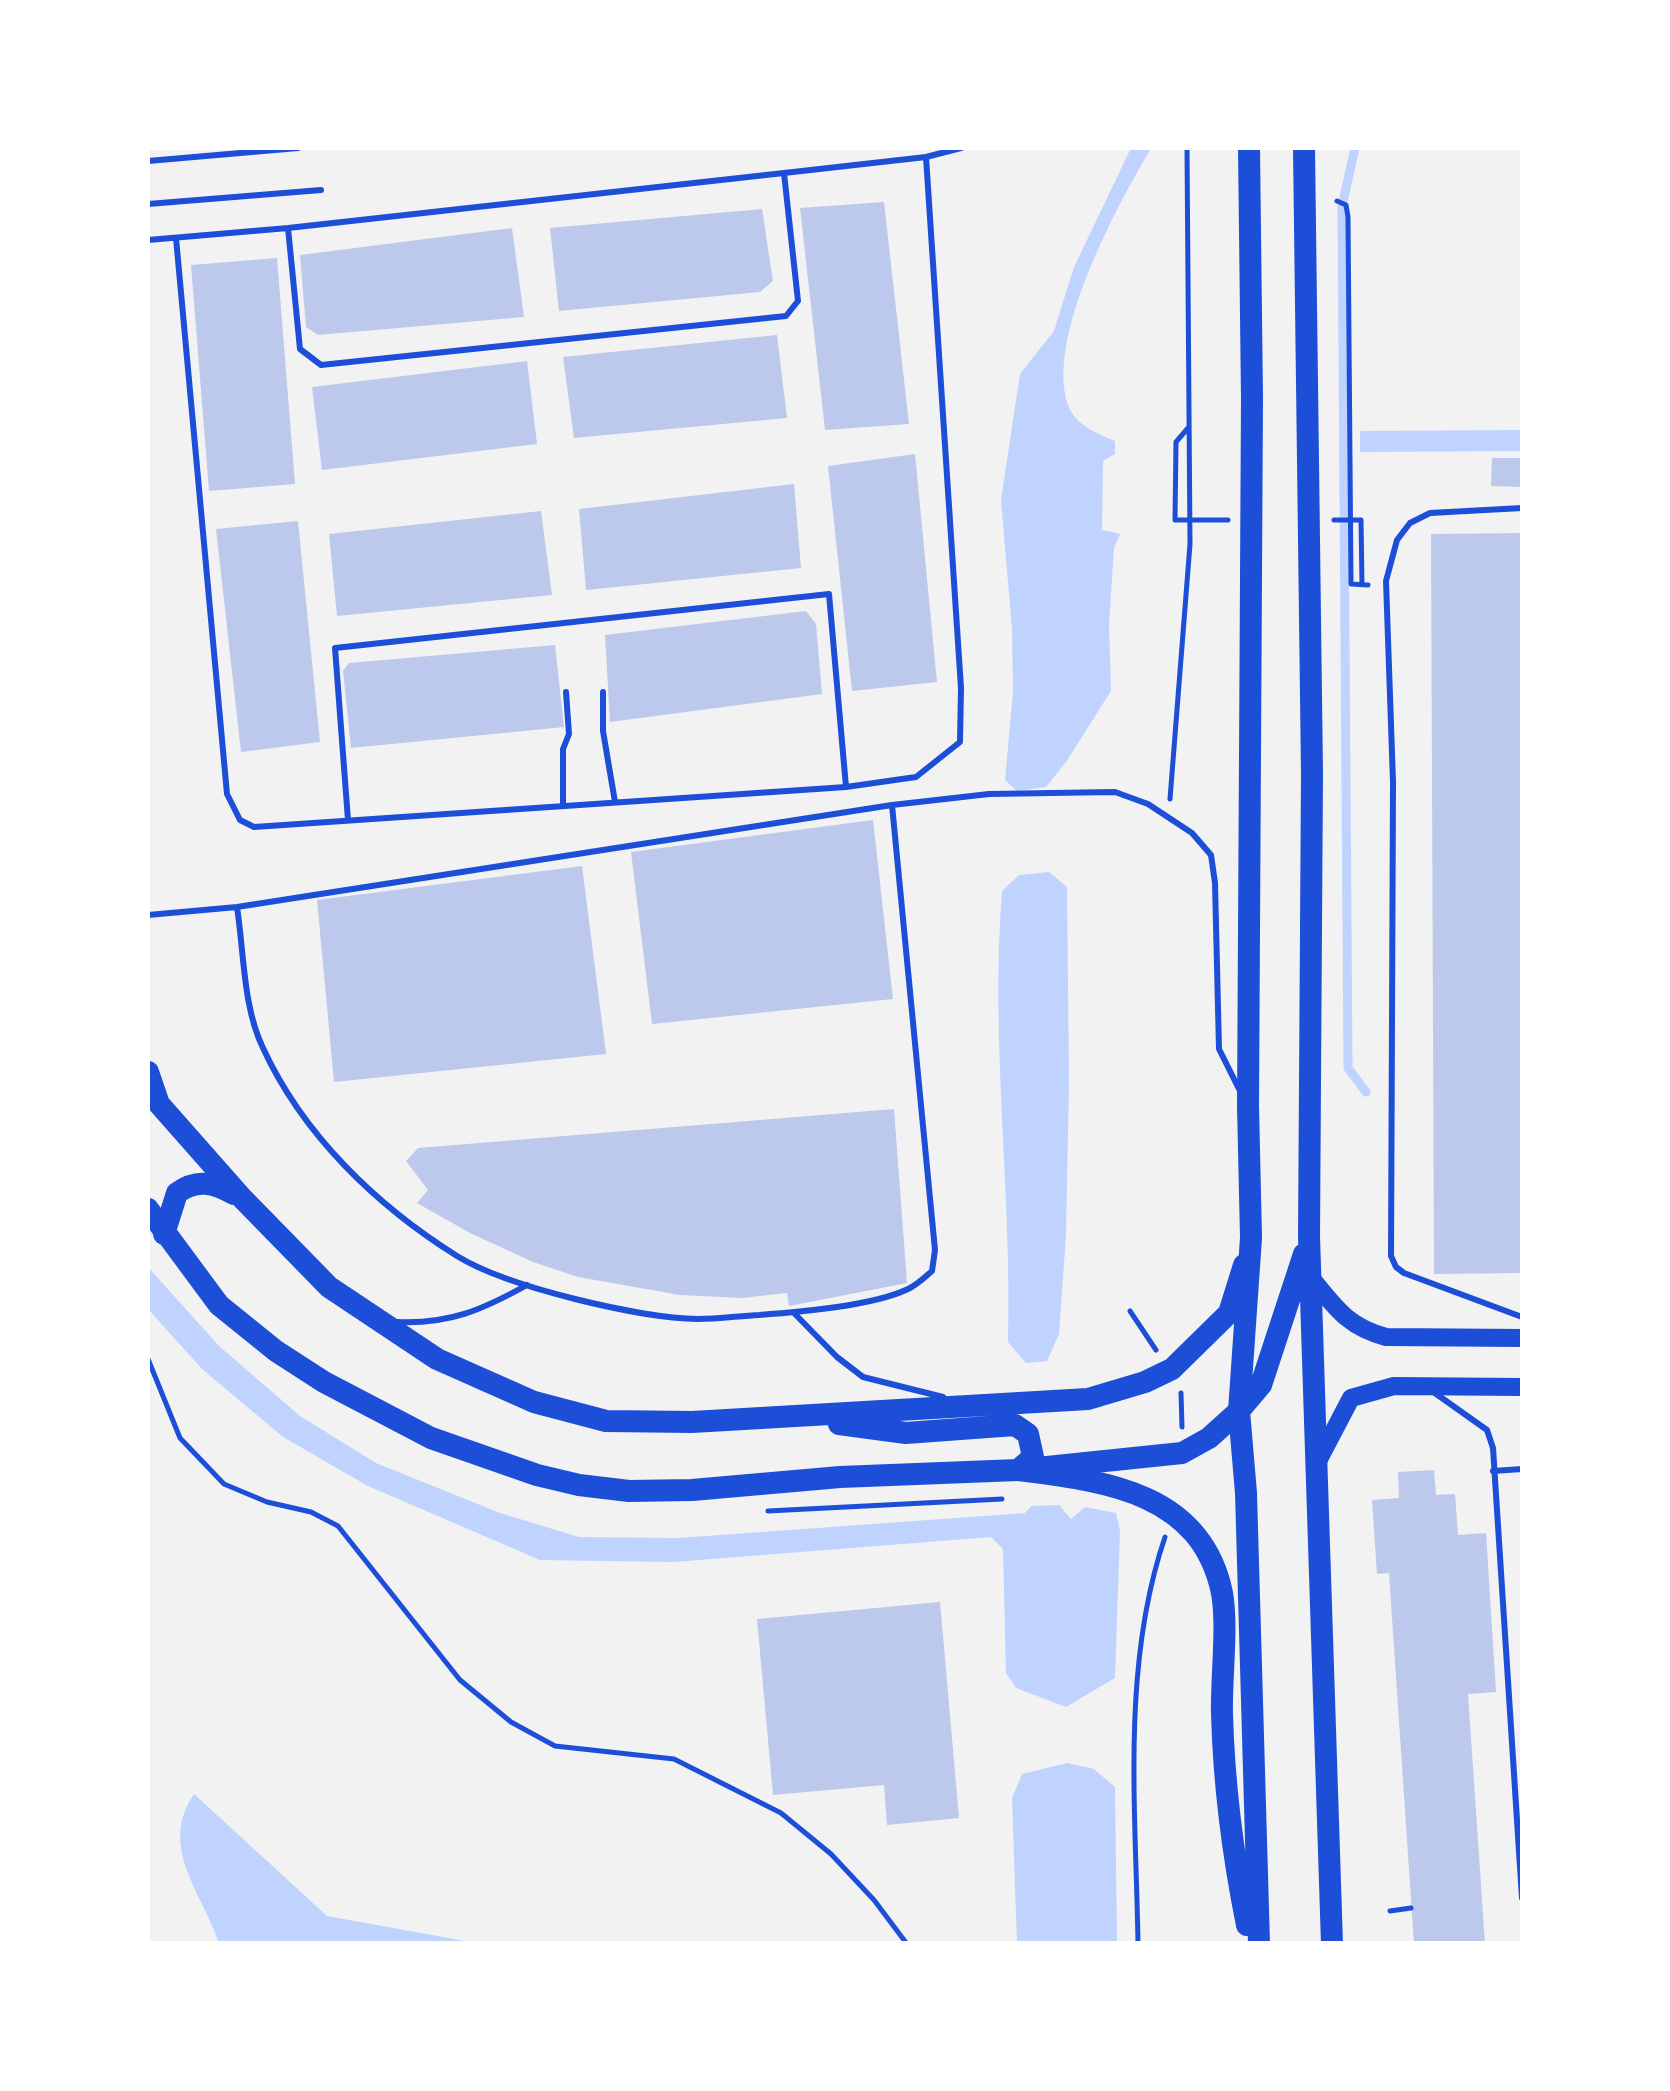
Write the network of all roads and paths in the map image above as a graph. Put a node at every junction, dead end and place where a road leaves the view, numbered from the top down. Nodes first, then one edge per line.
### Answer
1 (298, 148) edge
2 (961, 148) edge
3 (1187, 148) edge
4 (1249, 148) edge
5 (1304, 148) edge
6 (926, 157) junction
7 (148, 160) edge
8 (784, 174) junction
9 (321, 190) dead end
10 (1337, 201) dead end
11 (148, 204) edge
12 (288, 228) junction
13 (176, 238) junction
14 (148, 240) edge
15 (1190, 426) junction
16 (1522, 508) edge
17 (1175, 520) dead end
18 (1362, 520) dead end
19 (566, 692) dead end
20 (603, 692) dead end
21 (846, 787) junction
22 (614, 802) junction
23 (892, 804) junction
24 (563, 806) junction
25 (1168, 816) junction
26 (348, 820) junction
27 (237, 906) junction
28 (148, 915) edge
29 (148, 1072) edge
30 (1248, 1106) junction
31 (242, 1198) junction
32 (148, 1208) edge
33 (164, 1234) junction
34 (1309, 1236) junction
35 (1251, 1238) junction
36 (1312, 1280) junction
37 (528, 1285) junction
38 (1130, 1311) dead end
39 (793, 1312) junction
40 (1522, 1316) edge
41 (376, 1321) junction
42 (1522, 1338) edge
43 (1160, 1355) dead end
44 (148, 1359) edge
45 (1180, 1382) dead end
46 (1422, 1385) junction
47 (1522, 1386) edge
48 (988, 1406) junction
49 (1239, 1411) junction
50 (781, 1416) junction
51 (1182, 1436) dead end
52 (1317, 1463) junction
53 (1522, 1469) edge
54 (1018, 1470) junction
55 (1493, 1471) junction
56 (1018, 1498) dead end
57 (762, 1512) dead end
58 (1168, 1530) dead end
59 (1522, 1898) edge
60 (1411, 1908) dead end
61 (1390, 1911) dead end
62 (907, 1944) edge
63 (1138, 1944) edge
64 (1251, 1944) edge
65 (1259, 1944) edge
66 (1332, 1944) edge

1 - 7 lane
2 - 6 lane
3 - 15 path
4 - 30 main road
5 - 34 main road
6 - 8 lane
6 - 21 lane
8 - 12 lane
8 - 12 lane
9 - 11 lane
10 - 18 path
12 - 13 lane
13 - 14 lane
13 - 26 lane
15 - 17 path
15 - 25 path
16 - 40 lane
19 - 24 lane
20 - 22 lane
21 - 22 lane
21 - 26 lane
22 - 24 lane
23 - 25 lane
23 - 27 lane
23 - 39 lane
24 - 26 lane
25 - 30 lane
27 - 28 lane
27 - 37 lane
29 - 31 main road
30 - 35 main road
31 - 33 main road
31 - 41 main road
32 - 33 main road
33 - 54 main road
34 - 36 main road
34 - 49 main road
35 - 48 main road
35 - 49 main road
36 - 42 street
36 - 52 main road
37 - 39 lane
37 - 41 lane
38 - 43 path
39 - 48 lane
41 - 50 main road
44 - 62 path
45 - 51 path
46 - 47 street
46 - 52 street
46 - 55 lane
48 - 50 main road
49 - 54 main road
49 - 65 main road
50 - 54 main road
52 - 66 main road
53 - 55 lane
54 - 64 main road
55 - 59 lane
56 - 57 path
58 - 63 path
60 - 61 path

